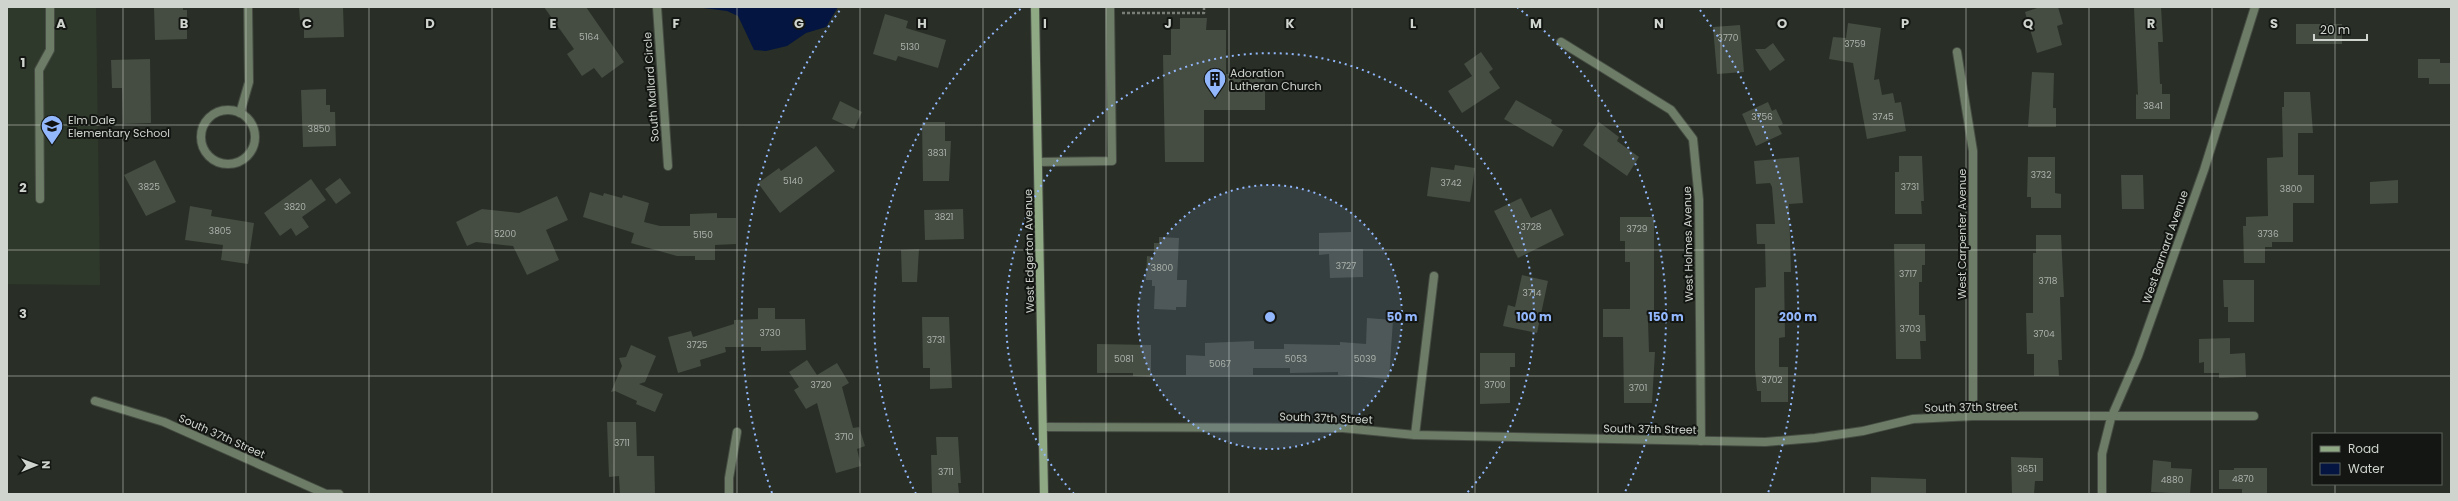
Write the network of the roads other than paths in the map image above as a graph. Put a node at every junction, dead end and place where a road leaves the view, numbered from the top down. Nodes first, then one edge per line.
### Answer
1 (50, 7) edge
2 (248, 7) edge
3 (657, 7) edge
4 (1036, 7) edge
5 (2255, 7) edge
6 (1110, 10) edge
7 (1561, 42) dead end
8 (1957, 52) dead end
9 (240, 113) junction
10 (1038, 162) junction
11 (668, 166) dead end
12 (40, 199) dead end
13 (1434, 276) dead end
14 (95, 401) dead end
15 (1973, 416) junction
16 (2254, 416) dead end
17 (2112, 418) junction
18 (1043, 427) junction
19 (737, 432) dead end
20 (1415, 435) junction
21 (1701, 441) junction
22 (339, 494) edge
23 (729, 494) edge
24 (1044, 494) edge
25 (2102, 494) edge

1 - 12 street
2 - 9 street
3 - 11 street, South Mallard Circle
4 - 10 street, West Edgerton Avenue
5 - 17 street, West Barnard Avenue
6 - 10 street
7 - 21 street, West Holmes Avenue
8 - 15 street, West Carpenter Avenue
9 - 9 street
10 - 18 street, West Edgerton Avenue
13 - 20 street
14 - 22 street, South 37th Street
15 - 17 street, South 37th Street
15 - 21 street, South 37th Street
16 - 17 street, South 37th Street
17 - 25 street, West Barnard Avenue
18 - 20 street, South 37th Street
18 - 24 street, West Edgerton Avenue
19 - 23 street
20 - 21 street, South 37th Street

